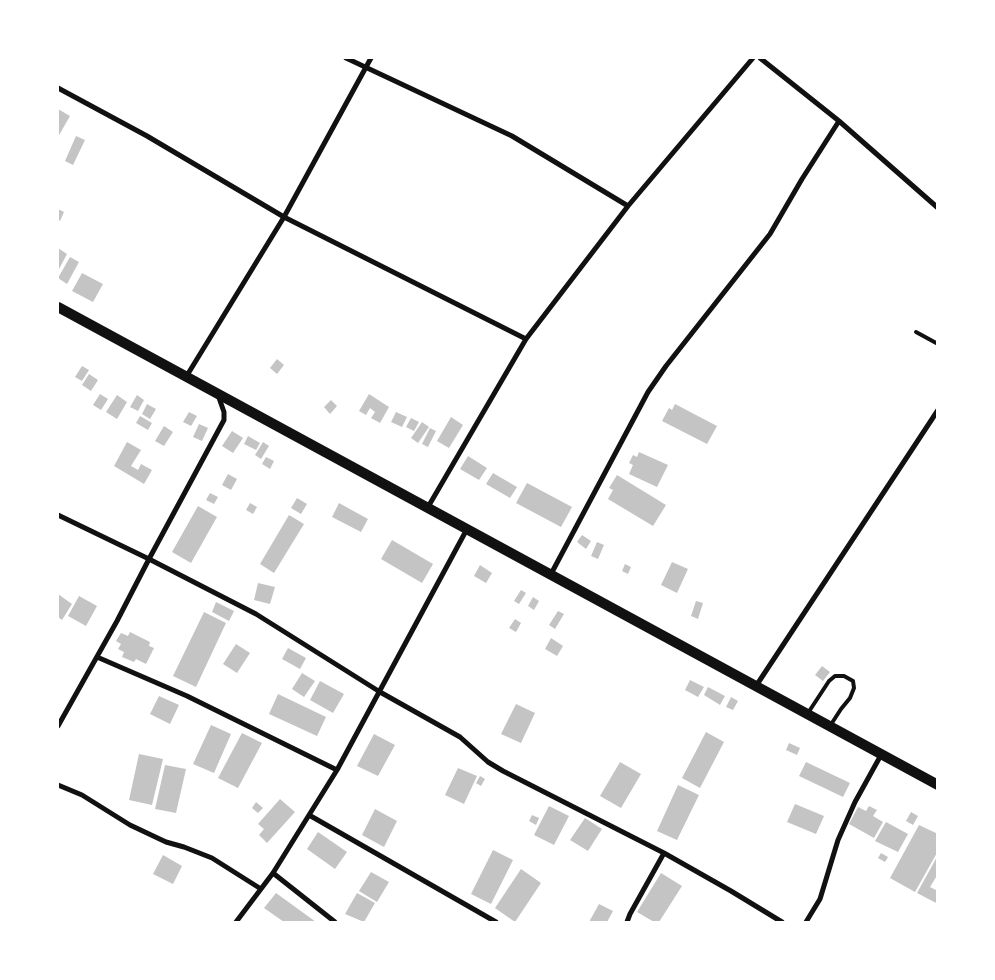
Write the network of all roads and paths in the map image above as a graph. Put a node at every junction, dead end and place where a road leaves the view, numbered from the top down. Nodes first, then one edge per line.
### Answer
1 (346, 58) edge
2 (371, 58) edge
3 (753, 58) edge
4 (760, 58) edge
5 (768, 60) edge
6 (365, 68) junction
7 (58, 88) edge
8 (839, 121) junction
9 (628, 206) junction
10 (938, 208) edge
11 (284, 217) junction
12 (58, 307) edge
13 (916, 332) dead end
14 (526, 339) junction
15 (938, 344) edge
16 (186, 377) junction
17 (218, 394) junction
18 (938, 410) edge
19 (427, 508) junction
20 (58, 515) edge
21 (466, 529) junction
22 (149, 559) junction
23 (551, 574) junction
24 (97, 657) junction
25 (756, 686) junction
26 (380, 692) junction
27 (808, 714) junction
28 (58, 726) edge
29 (830, 726) junction
30 (880, 755) junction
31 (337, 770) junction
32 (58, 785) edge
33 (938, 785) edge
34 (309, 815) junction
35 (664, 853) junction
36 (273, 873) junction
37 (261, 889) junction
38 (236, 922) edge
39 (335, 922) edge
40 (496, 922) edge
41 (627, 922) edge
42 (781, 922) edge
43 (806, 922) edge

1 - 6 street
2 - 6 street
3 - 9 street
4 - 5 street
5 - 8 street
6 - 9 street
6 - 11 street
7 - 11 street
8 - 10 street
8 - 23 street
9 - 14 street
11 - 14 street
11 - 16 street
12 - 16 main road
13 - 15 lane
14 - 19 street
16 - 17 main road
17 - 19 main road
17 - 22 street
18 - 25 street
19 - 21 main road
20 - 22 street
21 - 23 main road
21 - 26 street
22 - 24 street
22 - 26 street
23 - 25 main road
24 - 28 street
24 - 31 street
25 - 27 main road
26 - 31 street
26 - 35 street
27 - 29 main road
27 - 29 lane
29 - 30 main road
30 - 33 main road
30 - 43 street
31 - 34 street
32 - 37 street
34 - 36 street
34 - 40 street
35 - 41 street
35 - 42 street
36 - 37 street
36 - 39 street
37 - 38 street

